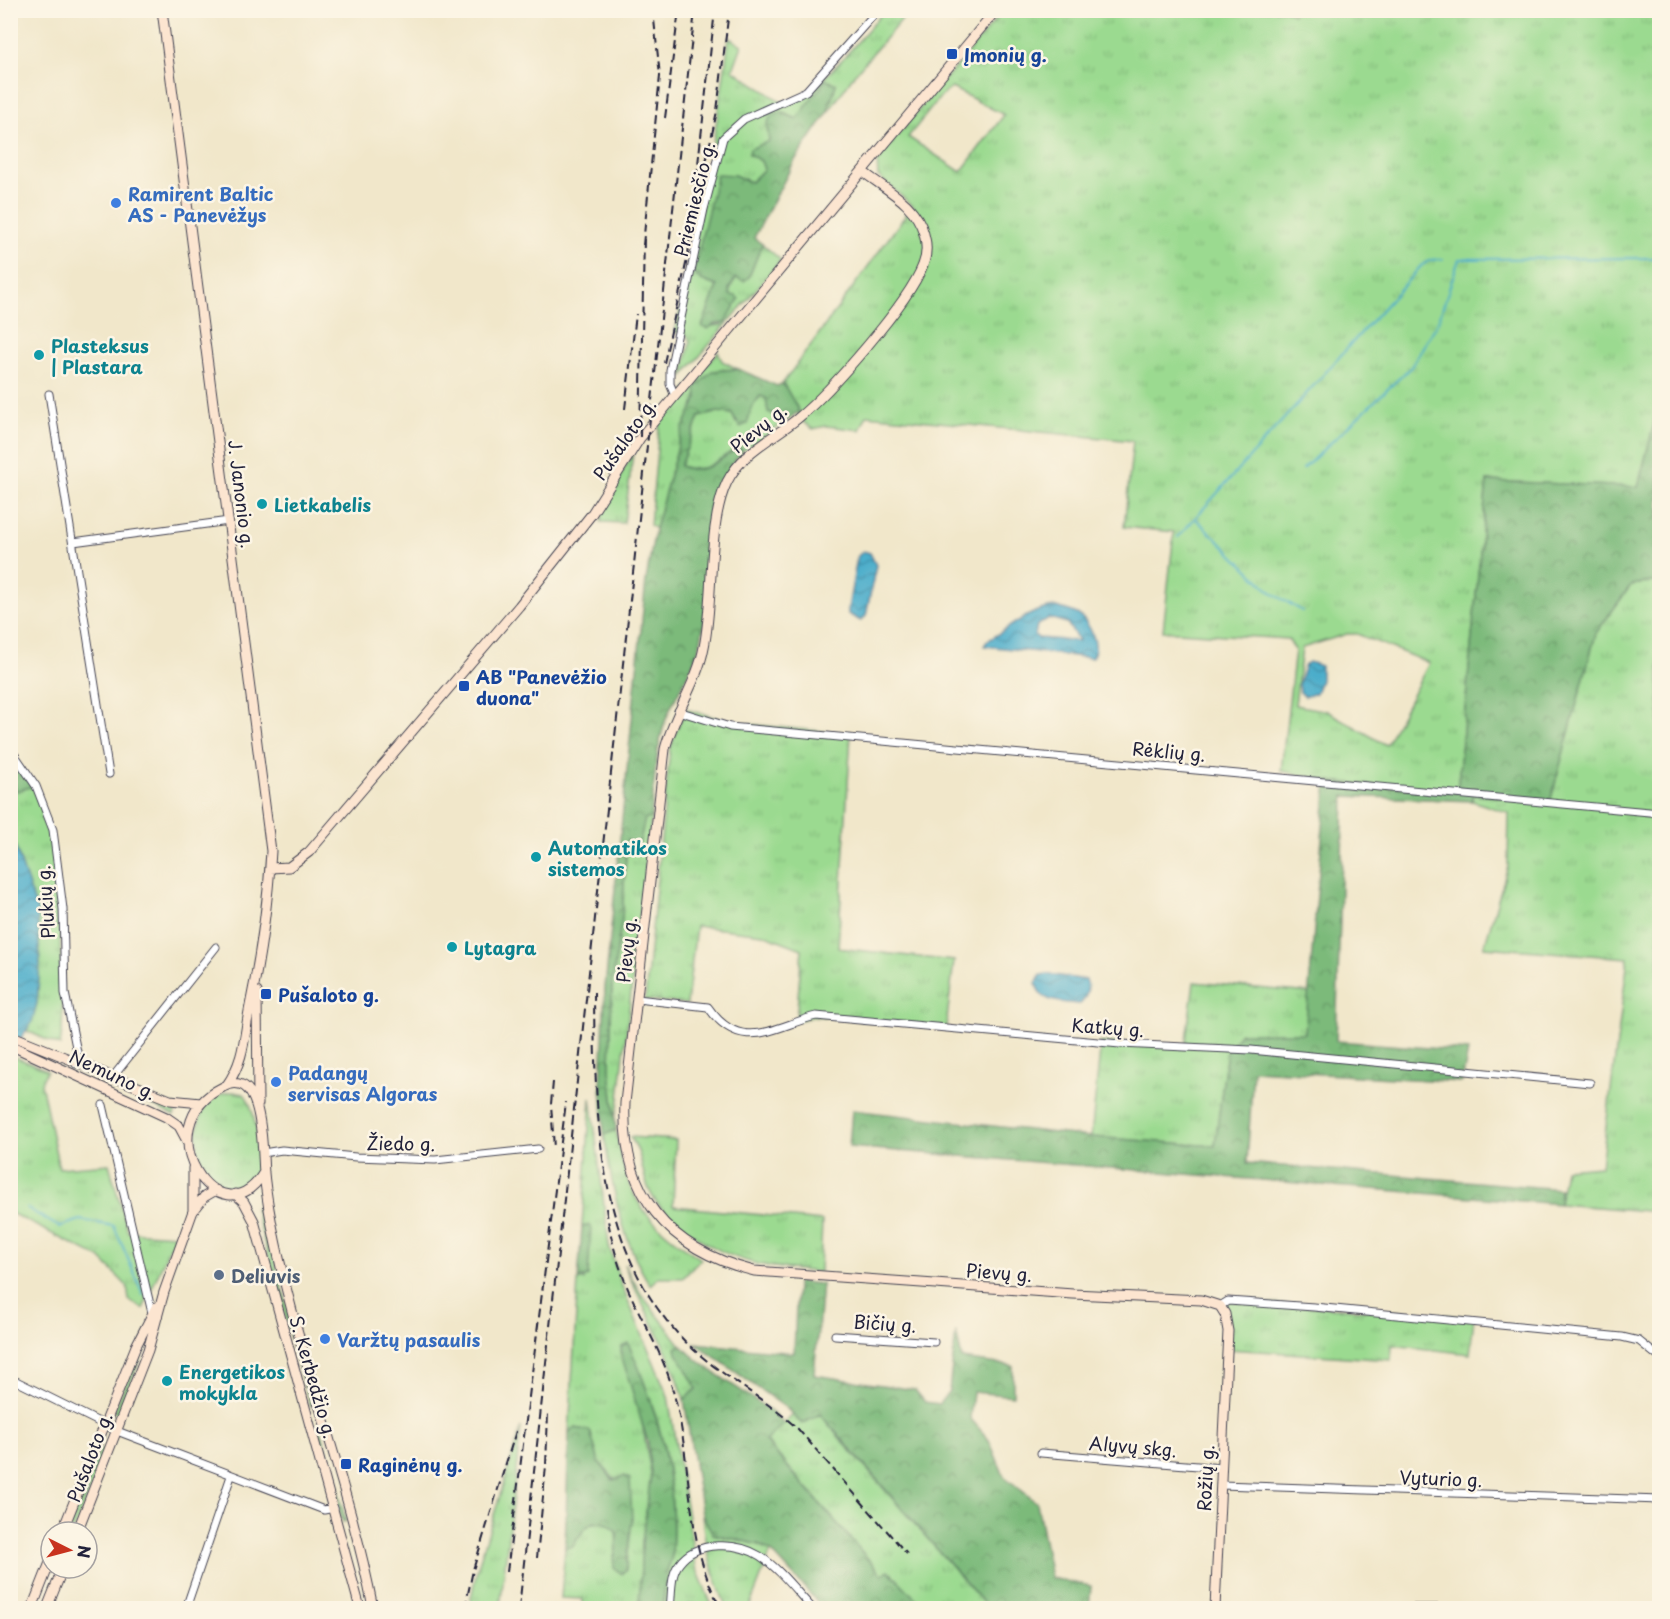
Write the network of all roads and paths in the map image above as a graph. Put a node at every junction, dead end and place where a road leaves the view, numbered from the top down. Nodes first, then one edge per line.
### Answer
1 (162, 10) edge
2 (878, 10) edge
3 (996, 10) edge
4 (862, 171) junction
5 (50, 394) dead end
6 (675, 396) junction
7 (229, 521) junction
8 (73, 542) junction
9 (678, 711) junction
10 (10, 748) edge
11 (109, 774) dead end
12 (1659, 813) edge
13 (270, 868) junction
14 (216, 947) dead end
15 (256, 982) junction
16 (637, 999) junction
17 (10, 1035) edge
18 (10, 1045) edge
19 (75, 1068) junction
20 (112, 1078) junction
21 (1590, 1083) dead end
22 (227, 1085) junction
23 (201, 1103) junction
24 (103, 1105) dead end
25 (259, 1110) junction
26 (188, 1146) junction
27 (538, 1149) dead end
28 (263, 1153) junction
29 (193, 1168) junction
30 (264, 1172) junction
31 (216, 1190) junction
32 (235, 1194) junction
33 (194, 1211) junction
34 (164, 1292) junction
35 (1220, 1306) junction
36 (152, 1313) junction
37 (835, 1335) dead end
38 (933, 1342) dead end
39 (1659, 1358) edge
40 (10, 1378) edge
41 (321, 1415) junction
42 (309, 1418) junction
43 (104, 1425) junction
44 (117, 1431) junction
45 (1041, 1453) dead end
46 (1222, 1468) junction
47 (231, 1476) junction
48 (1221, 1485) junction
49 (1659, 1500) edge
50 (334, 1508) junction
51 (67, 1520) edge
52 (82, 1520) edge
53 (43, 1580) edge
54 (58, 1580) edge
55 (32, 1608) edge
56 (47, 1608) edge
57 (186, 1608) edge
58 (360, 1608) edge
59 (373, 1608) edge
60 (670, 1608) edge
61 (812, 1608) edge
62 (1215, 1608) edge
63 (1366, 1608) edge
64 (1450, 1608) edge

1 - 7 main road, J. Janonio g.
2 - 6 street, Priemiesčio g.
3 - 4 main road, Pušaloto g.
4 - 6 main road, Pušaloto g.
4 - 9 main road, Pievų g.
5 - 8 street
6 - 13 main road, Pušaloto g.
7 - 8 street
7 - 13 main road, J. Janonio g.
8 - 11 street
9 - 12 street, Rėklių g.
9 - 16 main road, Pievų g.
10 - 19 street, Plukių g.
13 - 15 main road, J. Janonio g.
14 - 20 street
15 - 22 main road, J. Janonio g.
15 - 25 main road, J. Janonio g.
16 - 21 street, Katkų g.
16 - 35 main road, Pievų g.
17 - 19 main road, Nemuno g.
18 - 19 main road, Nemuno g.
19 - 20 main road, Nemuno g.
19 - 26 main road, Nemuno g.
20 - 23 main road, Nemuno g.
22 - 23 main road
22 - 25 main road
23 - 26 main road
24 - 36 street
25 - 28 main road
26 - 29 main road
27 - 28 street, Žiedo g.
28 - 30 main road
29 - 31 main road
29 - 33 main road, Pušaloto g.
30 - 32 main road
30 - 41 main road, S. Kerbedžio g.
31 - 32 main road
31 - 33 main road, Pušaloto g.
32 - 42 main road, S. Kerbedžio g.
33 - 34 main road, Pušaloto g.
34 - 36 main road, Pušaloto g.
34 - 44 main road, Pušaloto g.
35 - 39 street
35 - 46 main road, Rožių g.
36 - 43 main road, Pušaloto g.
37 - 38 street, Bičių g.
40 - 43 street
41 - 42 main road
41 - 59 main road, S. Kerbedžio g.
42 - 50 main road, S. Kerbedžio g.
43 - 44 street
43 - 51 main road, Pušaloto g.
44 - 47 street
44 - 52 main road, Pušaloto g.
45 - 46 street, Alyvų skg.
46 - 48 main road, Rožių g.
47 - 50 street
47 - 57 street
48 - 49 street, Vyturio g.
48 - 62 main road, Rožių g.
50 - 58 main road, S. Kerbedžio g.
53 - 55 main road
54 - 56 main road
60 - 61 street
63 - 64 street

